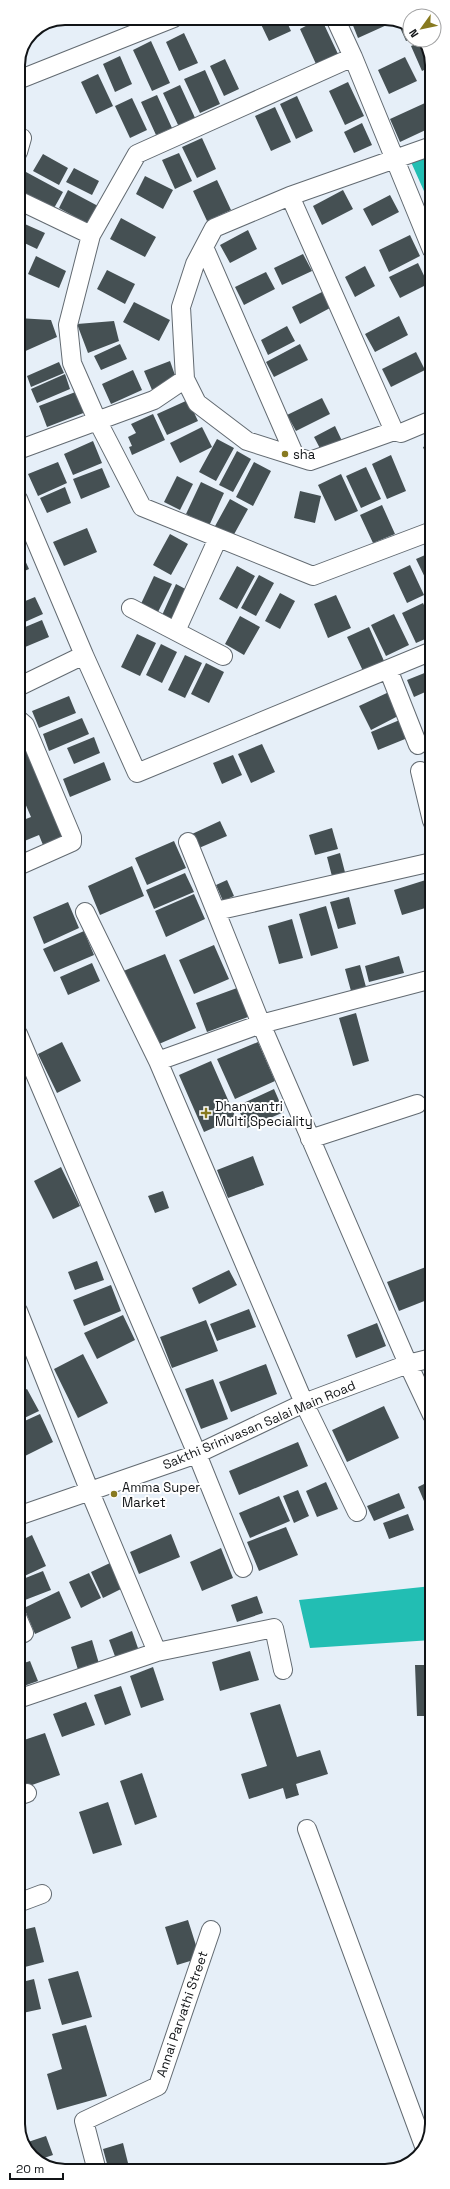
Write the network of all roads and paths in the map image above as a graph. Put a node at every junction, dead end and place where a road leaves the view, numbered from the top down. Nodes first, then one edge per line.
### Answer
1 (156, 25) edge
2 (338, 25) edge
3 (353, 57) junction
4 (25, 77) edge
5 (425, 149) edge
6 (393, 160) junction
7 (290, 196) junction
8 (25, 203) edge
9 (425, 234) edge
10 (91, 236) junction
11 (204, 247) junction
12 (185, 379) junction
13 (97, 420) junction
14 (425, 423) edge
15 (394, 431) junction
16 (25, 447) edge
17 (295, 456) junction
18 (25, 516) edge
19 (425, 534) edge
20 (218, 538) junction
21 (131, 608) dead end
22 (176, 631) junction
23 (425, 654) edge
24 (84, 655) junction
25 (223, 656) dead end
26 (388, 669) junction
27 (25, 684) edge
28 (25, 725) edge
29 (418, 745) dead end
30 (420, 771) dead end
31 (425, 792) edge
32 (188, 842) dead end
33 (25, 863) edge
34 (425, 864) edge
35 (216, 911) junction
36 (85, 912) dead end
37 (425, 981) edge
38 (261, 1024) junction
39 (25, 1050) edge
40 (158, 1061) junction
41 (417, 1104) dead end
42 (310, 1139) junction
43 (25, 1329) edge
44 (425, 1360) edge
45 (408, 1364) junction
46 (425, 1400) edge
47 (304, 1403) junction
48 (197, 1454) junction
49 (90, 1492) junction
50 (357, 1512) dead end
51 (25, 1514) edge
52 (243, 1568) dead end
53 (157, 1652) junction
54 (282, 1670) dead end
55 (25, 1697) edge
56 (307, 1829) dead end
57 (42, 1894) dead end
58 (25, 1900) edge
59 (211, 1930) dead end
60 (422, 2140) edge
61 (95, 2164) edge

1 - 4 street
2 - 3 street
3 - 6 street
3 - 10 street
5 - 6 street
6 - 7 street
6 - 9 street
7 - 11 street
7 - 15 street
8 - 10 street
10 - 13 street
11 - 12 street
11 - 17 street
12 - 13 street
12 - 17 street
13 - 16 street
13 - 20 street
14 - 15 street
15 - 17 street
18 - 24 street
19 - 20 street
20 - 22 street
21 - 22 street
22 - 25 street
23 - 26 street
24 - 26 street
24 - 27 street
26 - 29 street
28 - 33 street
30 - 31 street
32 - 35 street
34 - 35 street
35 - 38 street
36 - 40 street
37 - 38 street
38 - 40 street
38 - 42 street
39 - 48 street
40 - 47 street
41 - 42 street
42 - 45 street
43 - 49 street
44 - 45 street, Sakthi Srinivasan Salai Main Road
45 - 46 street
45 - 47 street, Sakthi Srinivasan Salai Main Road
47 - 48 street, Sakthi Srinivasan Salai Main Road
47 - 50 street
48 - 49 street, Sakthi Srinivasan Salai Main Road
48 - 52 street
49 - 51 street, Sakthi Srinivasan Salai Main Road
49 - 53 street
53 - 54 street
53 - 55 street
56 - 60 street
57 - 58 street
59 - 61 street, Annai Parvathi Street

